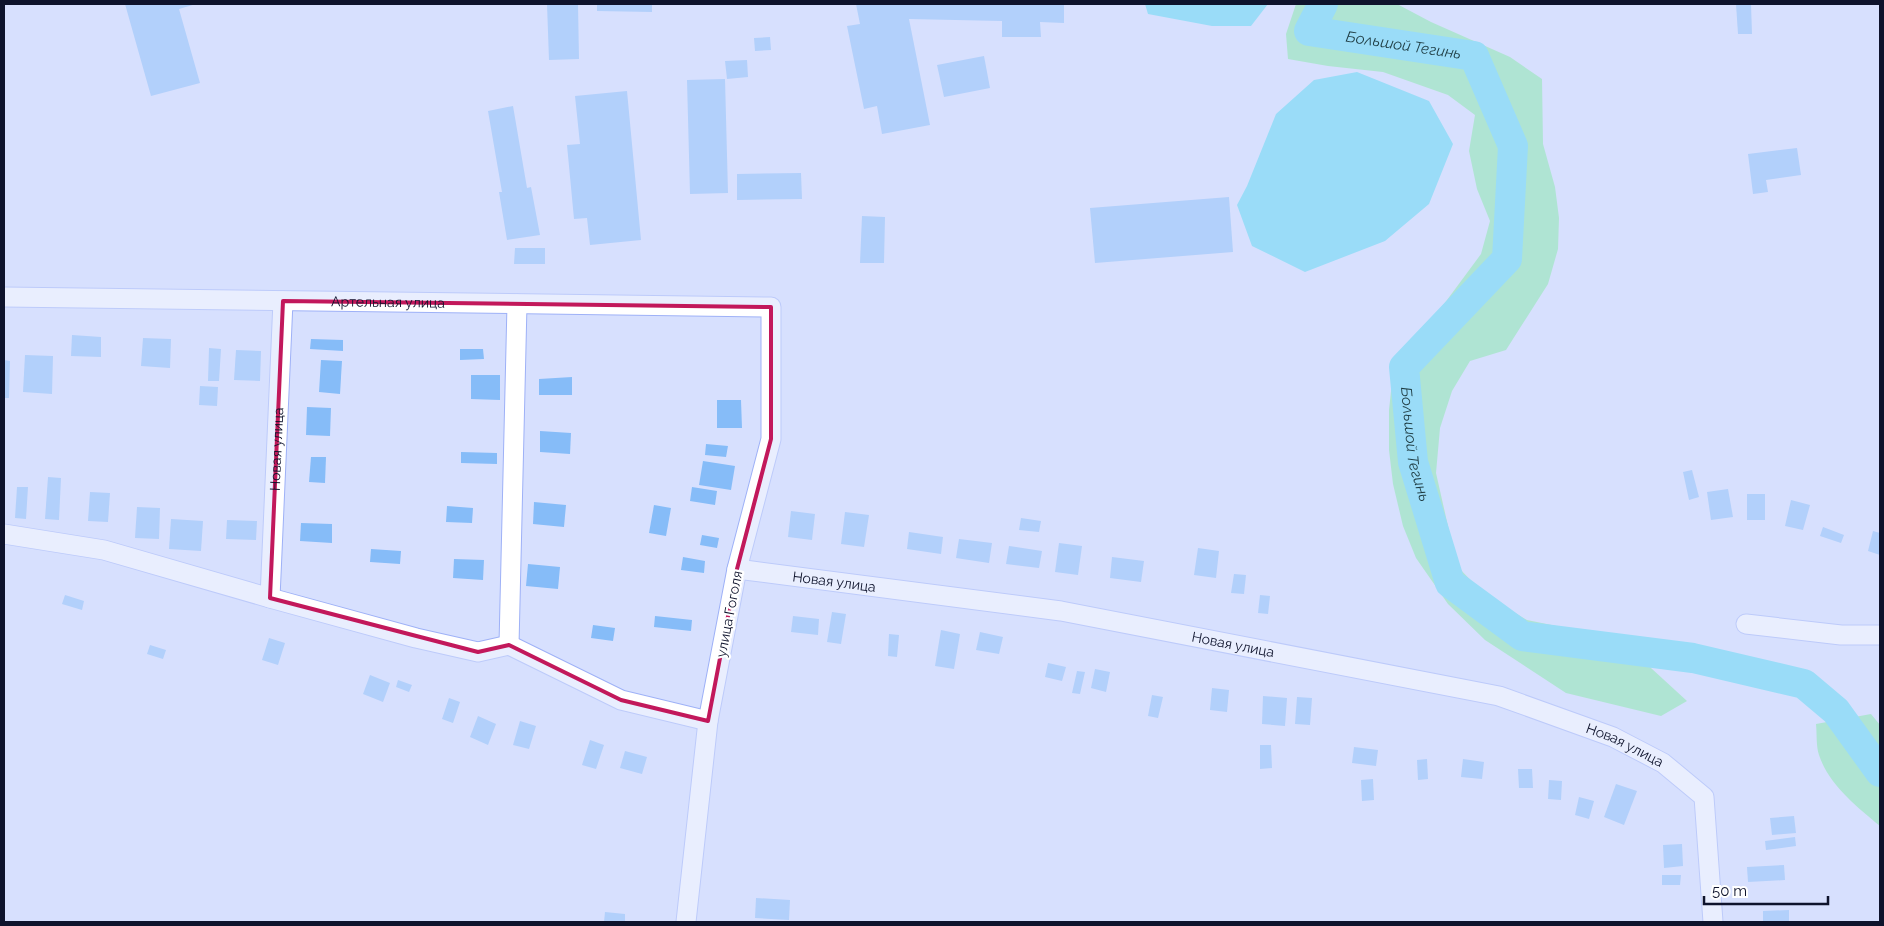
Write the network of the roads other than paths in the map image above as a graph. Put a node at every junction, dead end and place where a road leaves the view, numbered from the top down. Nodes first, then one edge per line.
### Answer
1 (4, 297) edge
2 (283, 301) junction
3 (517, 304) junction
4 (771, 307) joint
5 (4, 534) edge
6 (737, 569) junction
7 (270, 598) junction
8 (1746, 624) dead end
9 (1880, 635) edge
10 (509, 645) junction
11 (708, 721) junction
12 (686, 922) edge
13 (1713, 922) edge

1 - 2 street, Артельная улица
2 - 3 street, Артельная улица
2 - 7 street, Новая улица
3 - 4 street, Артельная улица
3 - 10 street
4 - 6 street, улица Гоголя
5 - 7 street
6 - 11 street, улица Гоголя
6 - 13 street, Новая улица
7 - 10 street
8 - 9 street
10 - 11 street
11 - 12 street, улица Гоголя

